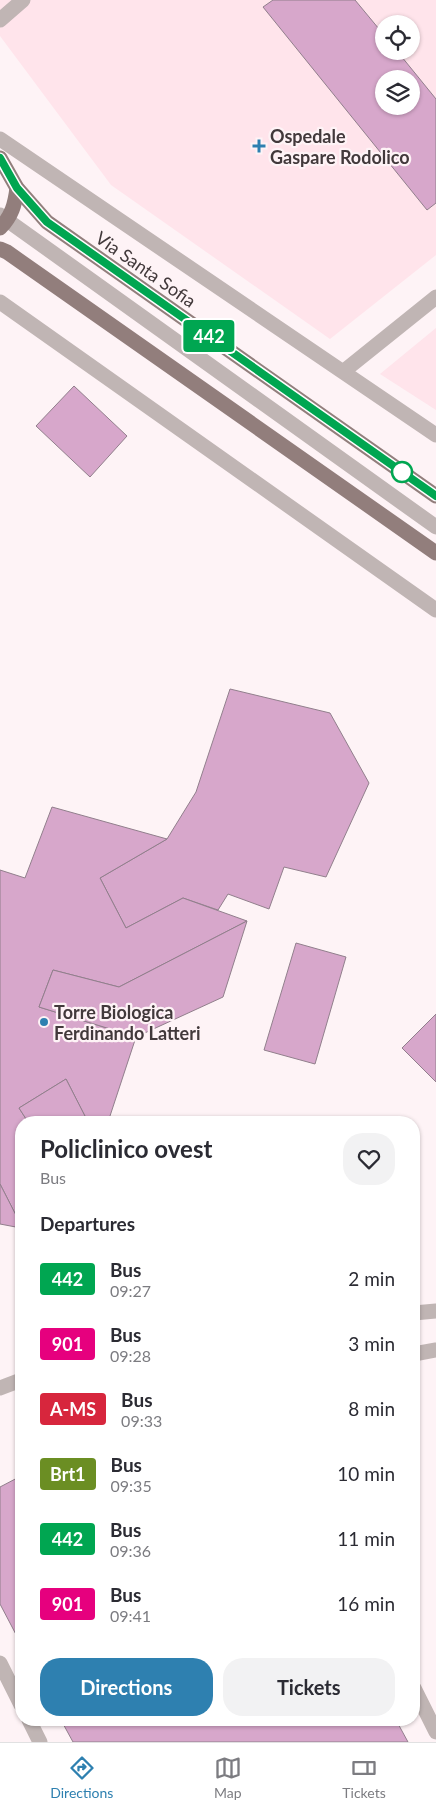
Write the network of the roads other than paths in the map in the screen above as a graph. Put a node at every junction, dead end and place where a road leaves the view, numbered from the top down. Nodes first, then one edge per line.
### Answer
1 (24, 0) edge
2 (0, 20) edge
3 (0, 139) edge
4 (0, 158) edge
5 (17, 188) junction
6 (3, 221) edge
7 (0, 250) edge
8 (436, 297) edge
9 (0, 302) edge
10 (344, 371) junction
11 (436, 435) edge
12 (436, 496) edge
13 (436, 527) edge
14 (436, 553) edge
15 (436, 610) edge
16 (436, 1311) edge
17 (420, 1312) edge
18 (436, 1350) edge
19 (420, 1353) edge
20 (15, 1382) edge
21 (0, 1388) edge
22 (0, 1664) edge
23 (15, 1693) edge
24 (420, 1700) edge
25 (32, 1726) edge
26 (436, 1732) edge
27 (40, 1742) edge

1 - 2 street
3 - 10 street
4 - 5 main road, Via Santa Sofia
5 - 6 main road
5 - 12 main road, Via Santa Sofia
6 - 13 street
7 - 14 main road
8 - 10 street
9 - 15 street
10 - 11 street
16 - 17 street
18 - 19 street
20 - 21 street
22 - 23 street
24 - 26 street
25 - 27 street

